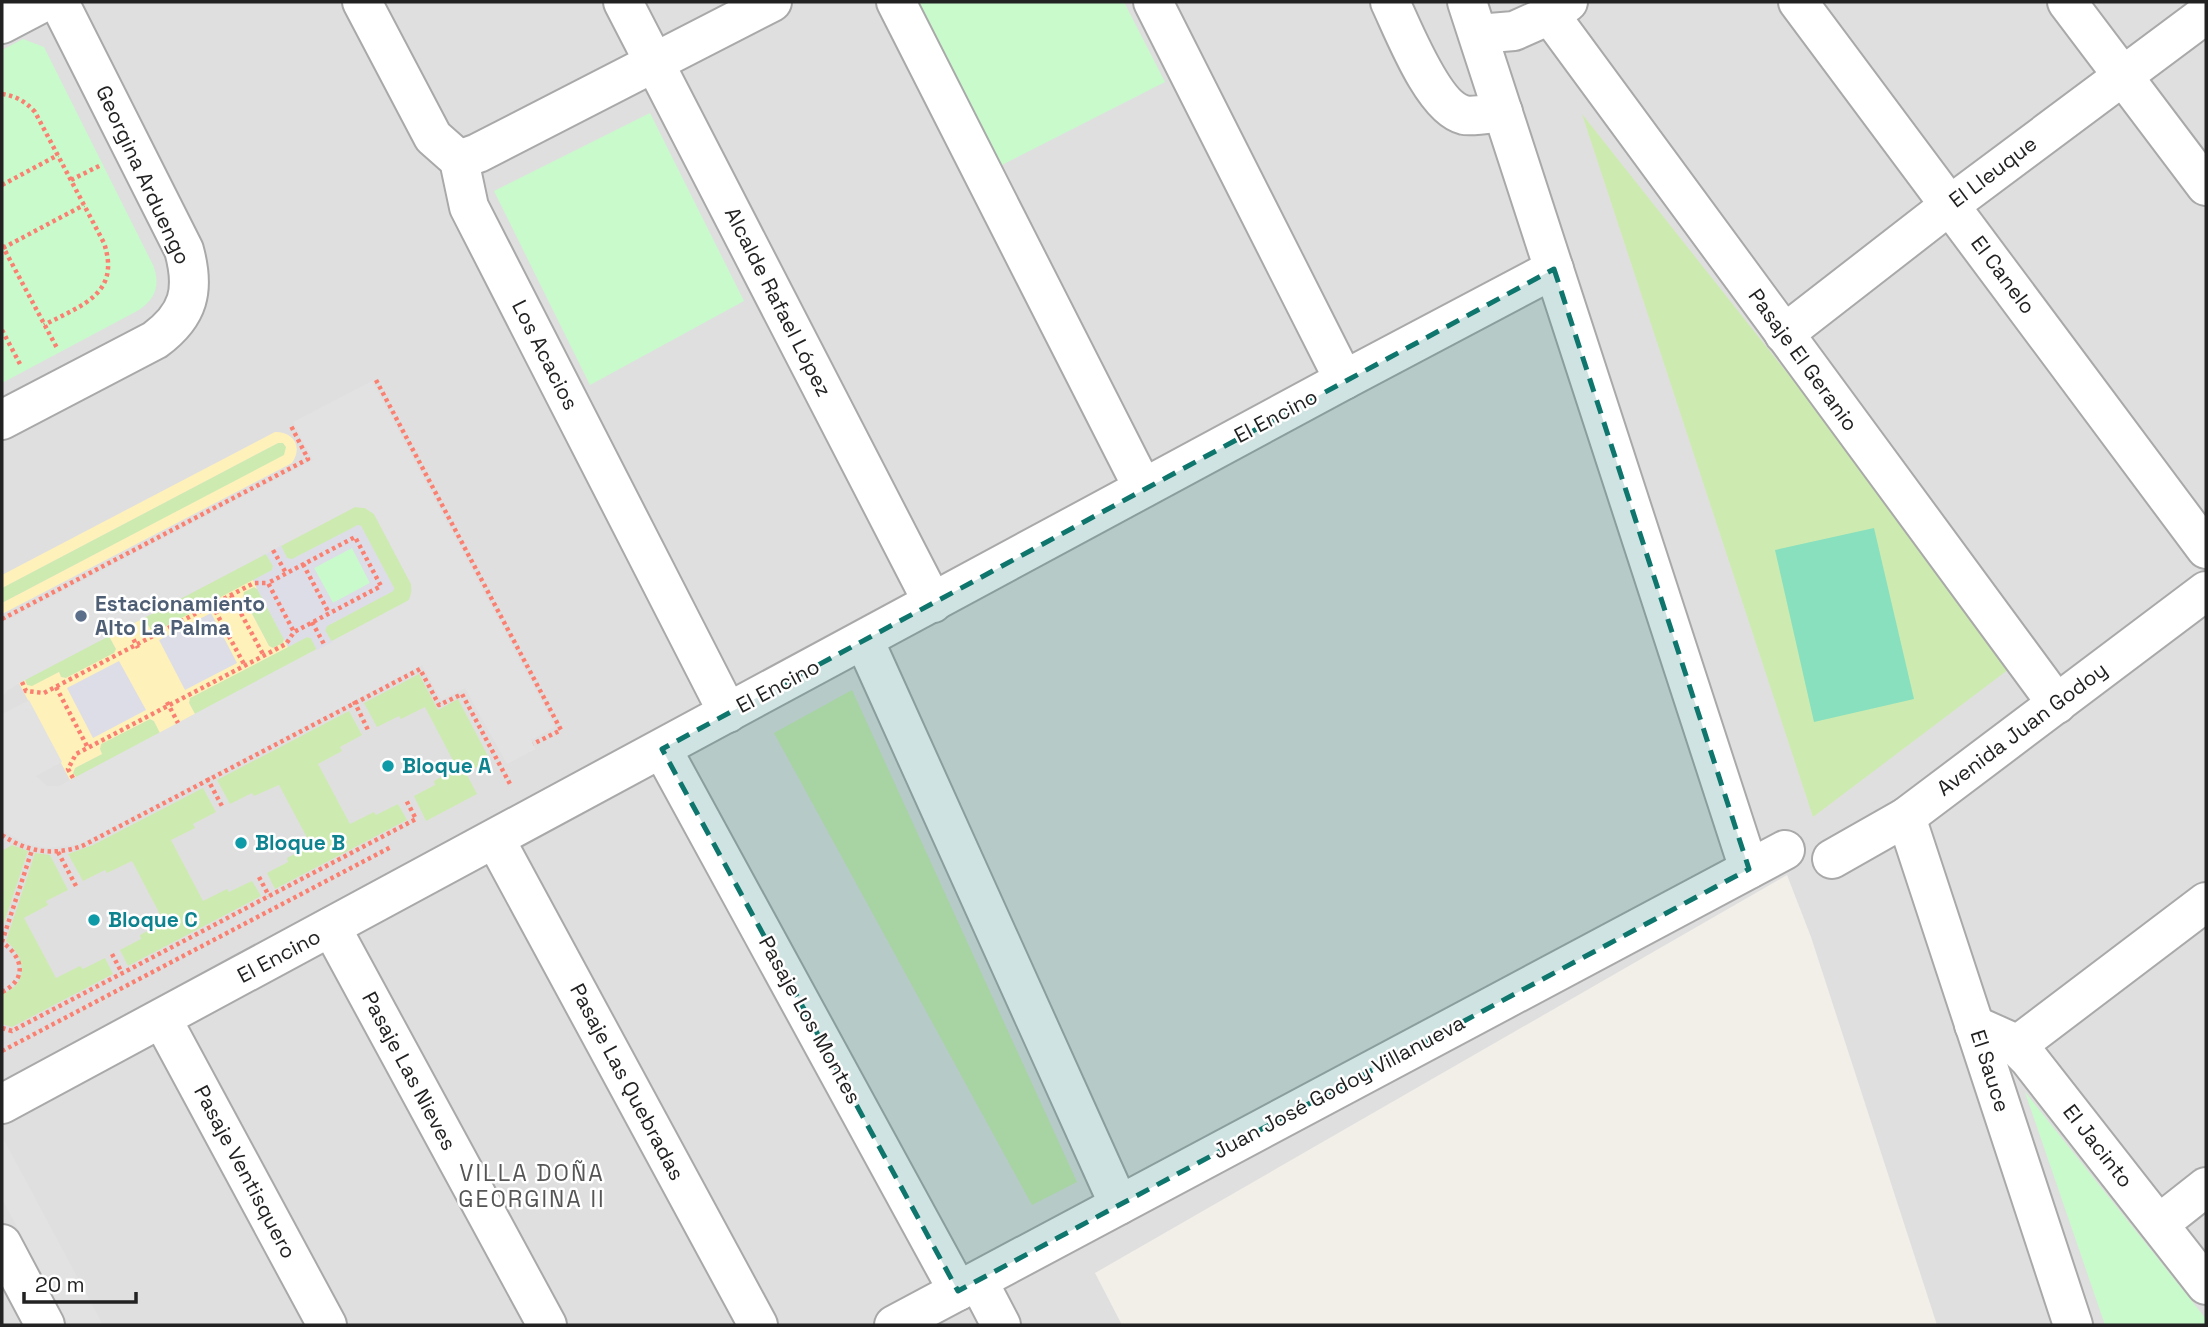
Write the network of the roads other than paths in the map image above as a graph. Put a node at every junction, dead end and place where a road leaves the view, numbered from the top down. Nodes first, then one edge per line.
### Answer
1 (44, 2) edge
2 (59, 2) edge
3 (362, 2) edge
4 (623, 2) edge
5 (772, 2) edge
6 (896, 2) edge
7 (1153, 2) edge
8 (1390, 2) edge
9 (1798, 2) edge
10 (2067, 2) edge
11 (1559, 8) edge
12 (2206, 14) edge
13 (1472, 18) edge
14 (2, 24) edge
15 (655, 63) junction
16 (2122, 75) junction
17 (1503, 112) junction
18 (459, 160) junction
19 (2206, 186) edge
20 (1950, 205) junction
21 (1554, 269) junction
22 (1784, 334) junction
23 (1344, 380) junction
24 (2, 420) edge
25 (1143, 488) junction
26 (2206, 549) edge
27 (2206, 591) edge
28 (933, 603) junction
29 (864, 640) junction
30 (2057, 704) junction
31 (728, 713) junction
32 (662, 749) junction
33 (1906, 817) junction
34 (495, 839) junction
35 (1785, 850) dead end
36 (1832, 859) dead end
37 (1749, 869) junction
38 (2206, 902) edge
39 (331, 928) junction
40 (162, 1019) junction
41 (1974, 1025) junction
42 (2016, 1046) junction
43 (2, 1104) edge
44 (2206, 1187) edge
45 (1119, 1205) junction
46 (2159, 1224) junction
47 (2, 1244) edge
48 (2206, 1285) edge
49 (968, 1286) junction
50 (45, 1325) edge
51 (327, 1325) edge
52 (547, 1325) edge
53 (758, 1325) edge
54 (894, 1325) edge
55 (1002, 1325) edge
56 (2073, 1325) edge

1 - 14 street
2 - 24 street, Georgina Arduengo
3 - 18 street
4 - 15 street, Alcalde Rafael López
5 - 15 street
6 - 25 street
7 - 23 street
8 - 17 street
9 - 20 street, El Canelo
10 - 16 street
11 - 13 street
11 - 22 street, Pasaje El Geranio
12 - 16 street, El Lleuque
13 - 17 street
15 - 18 street
15 - 28 street, Alcalde Rafael López
16 - 19 street
16 - 20 street, El Lleuque
17 - 21 street
18 - 31 street, Los Acacios
20 - 22 street, El Lleuque
20 - 26 street, El Canelo
21 - 23 street, El Encino
21 - 37 street
22 - 30 street, Pasaje El Geranio
23 - 25 street, El Encino
25 - 28 street, El Encino
27 - 30 street, Avenida Juan Godoy
28 - 29 street, El Encino
29 - 31 street, El Encino
29 - 45 street
30 - 33 street, Avenida Juan Godoy
31 - 32 street, El Encino
32 - 34 street, El Encino
32 - 49 street, Pasaje Los Montes
33 - 36 street, Avenida Juan Godoy
33 - 41 street, El Sauce
34 - 39 street, El Encino
34 - 53 street, Pasaje Las Quebradas
35 - 37 street, Juan José Godoy Villanueva
37 - 45 street, Juan José Godoy Villanueva
38 - 42 street
39 - 40 street, El Encino
39 - 52 street, Pasaje Las Nieves
40 - 43 street, El Encino
40 - 51 street, Pasaje Ventisquero
41 - 42 street, El Jacinto
41 - 56 street, El Sauce
42 - 46 street, El Jacinto
44 - 46 street
45 - 49 street, Juan José Godoy Villanueva
46 - 48 street, El Jacinto
47 - 50 street
49 - 54 street, Juan José Godoy Villanueva
49 - 55 street, Pasaje Los Montes

